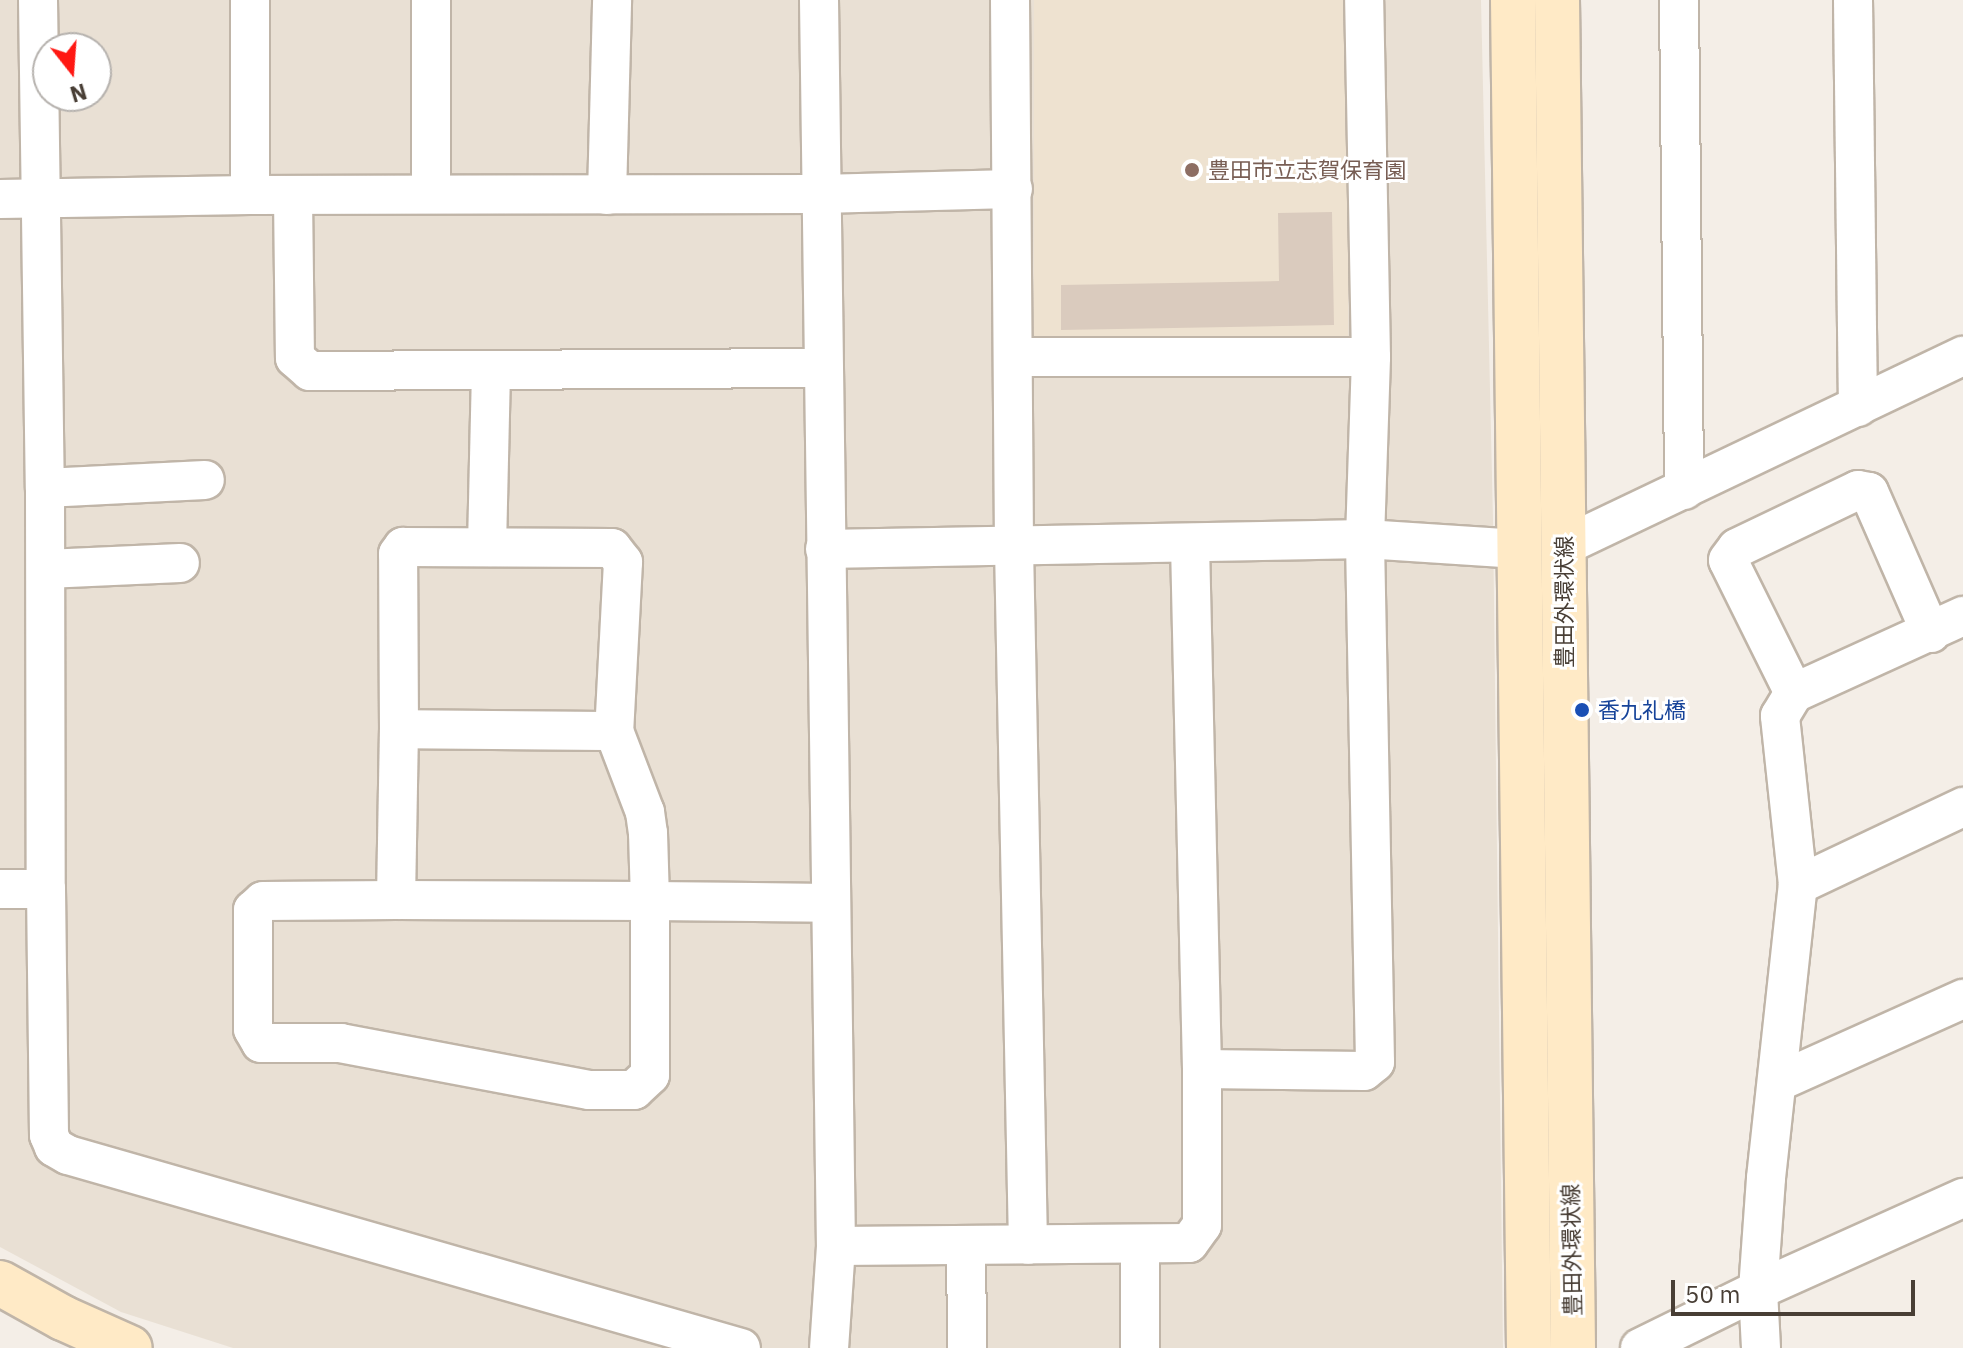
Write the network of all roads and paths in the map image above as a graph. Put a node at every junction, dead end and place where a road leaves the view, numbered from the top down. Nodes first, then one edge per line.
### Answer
1 (38, 0) edge
2 (250, 0) edge
3 (431, 0) edge
4 (612, 0) edge
5 (819, 0) edge
6 (1010, 0) edge
7 (1364, 0) edge
8 (1513, 0) edge
9 (1557, 0) edge
10 (1679, 0) edge
11 (1853, 0) edge
12 (1013, 189) junction
13 (431, 194) junction
14 (820, 194) junction
15 (250, 195) junction
16 (607, 195) junction
17 (293, 197) junction
18 (0, 199) edge
19 (40, 199) junction
20 (1963, 356) edge
21 (1013, 357) junction
22 (1371, 357) junction
23 (823, 368) junction
24 (491, 372) junction
25 (1858, 407) junction
26 (205, 480) dead end
27 (45, 488) junction
28 (1684, 490) junction
29 (1365, 539) junction
30 (1190, 543) junction
31 (1564, 546) junction
32 (487, 547) junction
33 (1014, 547) junction
34 (825, 549) junction
35 (1519, 549) junction
36 (180, 563) dead end
37 (46, 569) junction
38 (1947, 624) edge
39 (1794, 693) junction
40 (399, 729) junction
41 (614, 731) junction
42 (1963, 807) edge
43 (1798, 885) junction
44 (0, 889) edge
45 (46, 889) junction
46 (396, 900) junction
47 (650, 901) junction
48 (829, 903) junction
49 (1963, 999) edge
50 (1202, 1069) junction
51 (1778, 1082) junction
52 (1963, 1198) edge
53 (966, 1245) junction
54 (1028, 1245) junction
55 (1140, 1245) junction
56 (836, 1246) junction
57 (0, 1283) edge
58 (1758, 1290) junction
59 (130, 1348) edge
60 (741, 1348) edge
61 (829, 1348) edge
62 (967, 1348) edge
63 (1140, 1348) edge
64 (1529, 1348) edge
65 (1573, 1348) edge
66 (1640, 1348) edge
67 (1761, 1348) edge

1 - 19 street
2 - 15 street
3 - 13 street
4 - 16 street
5 - 14 street
6 - 12 street
7 - 22 street
8 - 35 street, 豊田外環状線
9 - 31 street, 豊田外環状線
10 - 28 street
11 - 25 street
12 - 14 street
12 - 21 street
13 - 16 street
13 - 17 street
14 - 16 street
14 - 23 street
15 - 17 street
15 - 19 street
17 - 24 street
18 - 19 street
19 - 27 street
20 - 25 street
21 - 22 street
21 - 33 street
22 - 29 street
23 - 24 street
23 - 34 street
24 - 32 street
25 - 28 street
26 - 27 street
27 - 37 street
28 - 31 street
29 - 30 street
29 - 35 street
29 - 50 street
30 - 33 street
30 - 50 street
31 - 65 street, 豊田外環状線
32 - 40 street
32 - 41 street
33 - 34 street
33 - 54 street
34 - 48 street
35 - 64 street, 豊田外環状線
36 - 37 street
37 - 45 street
38 - 39 street
38 - 39 street
39 - 43 street
40 - 41 street
40 - 46 street
41 - 47 street
42 - 43 street
43 - 51 street
44 - 45 street
45 - 60 street
46 - 47 street
46 - 47 street
47 - 48 street
48 - 56 street
49 - 51 street
50 - 55 street
51 - 58 street
52 - 58 street
53 - 54 street
53 - 56 street
53 - 62 street
54 - 55 street
55 - 63 street
56 - 61 street
57 - 59 street
58 - 66 street
58 - 67 street

